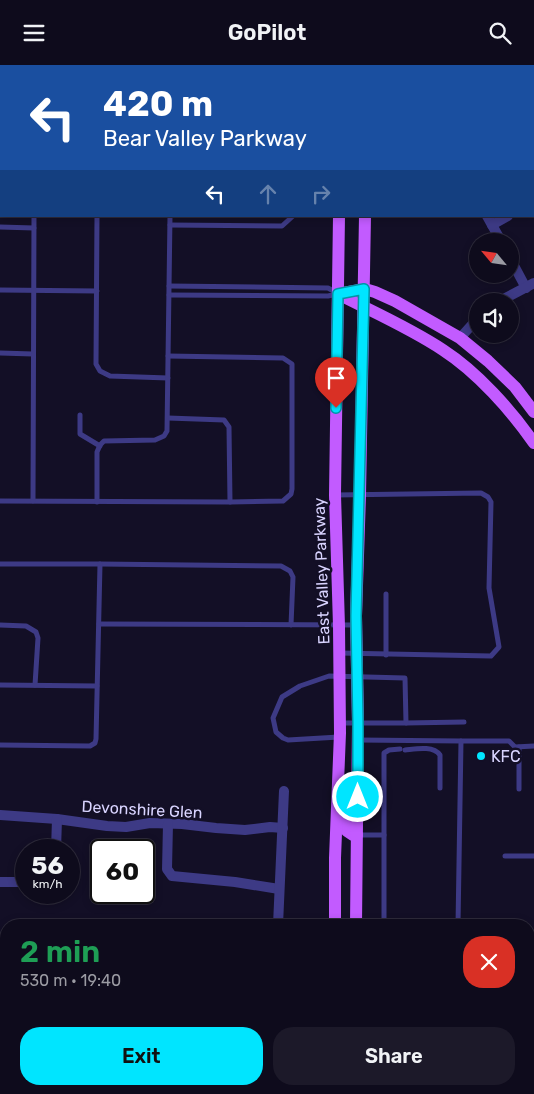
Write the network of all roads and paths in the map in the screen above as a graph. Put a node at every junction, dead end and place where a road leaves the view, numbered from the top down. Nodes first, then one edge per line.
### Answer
1 (34, 217) edge
2 (97, 217) edge
3 (170, 217) edge
4 (291, 217) edge
5 (339, 217) edge
6 (365, 217) edge
7 (504, 217) edge
8 (490, 221) edge
9 (170, 225) junction
10 (0, 227) edge
11 (34, 227) junction
12 (497, 233) edge
13 (519, 270) edge
14 (530, 285) edge
15 (170, 286) junction
16 (230, 287) junction
17 (277, 288) junction
18 (364, 289) junction
19 (0, 290) edge
20 (34, 290) junction
21 (97, 291) junction
22 (515, 293) edge
23 (338, 294) junction
24 (169, 295) junction
25 (231, 295) junction
26 (277, 296) junction
27 (364, 307) junction
28 (469, 328) edge
29 (460, 338) junction
30 (0, 353) edge
31 (33, 354) junction
32 (168, 356) junction
33 (168, 378) junction
34 (534, 412) edge
35 (80, 415) dead end
36 (168, 418) junction
37 (534, 443) edge
38 (100, 446) junction
39 (335, 495) junction
40 (360, 495) junction
41 (0, 501) edge
42 (33, 501) junction
43 (97, 502) junction
44 (230, 502) junction
45 (0, 564) edge
46 (100, 564) junction
47 (386, 594) dead end
48 (99, 624) junction
49 (0, 625) edge
50 (291, 625) junction
51 (339, 625) junction
52 (356, 625) junction
53 (340, 653) junction
54 (357, 654) junction
55 (386, 655) junction
56 (339, 676) junction
57 (357, 677) junction
58 (0, 685) edge
59 (35, 685) junction
60 (97, 686) junction
61 (464, 722) dead end
62 (340, 723) junction
63 (358, 723) junction
64 (406, 723) junction
65 (339, 737) junction
66 (358, 740) junction
67 (461, 741) junction
68 (0, 745) edge
69 (534, 746) edge
70 (519, 747) junction
71 (338, 785) junction
72 (440, 788) dead end
73 (519, 789) dead end
74 (284, 791) dead end
75 (0, 815) edge
76 (57, 819) junction
77 (168, 824) junction
78 (283, 828) junction
79 (357, 835) junction
80 (384, 835) junction
81 (56, 839) edge
82 (505, 856) dead end
83 (534, 856) edge
84 (0, 882) edge
85 (15, 882) edge
86 (279, 889) junction
87 (278, 919) edge
88 (335, 919) edge
89 (356, 919) edge
90 (384, 919) edge
91 (458, 919) edge

1 - 11 lane
2 - 21 lane
3 - 9 lane
4 - 9 lane
5 - 23 main road, East Valley Parkway
6 - 18 main road, East Valley Parkway
7 - 8 street
8 - 12 street
9 - 15 lane
10 - 11 lane
11 - 20 lane
13 - 14 street
14 - 22 street
15 - 16 lane
15 - 24 lane
16 - 17 lane
16 - 25 lane
17 - 23 lane
17 - 26 lane
18 - 23 main road
18 - 27 main road, East Valley Parkway
18 - 29 main road
19 - 20 lane
20 - 21 lane
20 - 31 lane
21 - 33 lane
23 - 26 lane
23 - 27 main road
23 - 39 main road, East Valley Parkway
24 - 25 lane
24 - 32 lane
25 - 26 lane
27 - 37 main road
27 - 40 main road, East Valley Parkway
28 - 29 street
29 - 34 main road
30 - 31 lane
31 - 42 lane
32 - 33 lane
32 - 44 lane
33 - 36 lane
35 - 38 lane
36 - 38 lane
36 - 44 lane
38 - 43 lane
39 - 40 lane
39 - 51 main road, East Valley Parkway
40 - 52 main road, East Valley Parkway
40 - 55 lane
41 - 42 lane
42 - 43 lane
43 - 44 lane
45 - 46 lane
46 - 48 lane
46 - 50 lane
47 - 55 lane
48 - 50 lane
48 - 60 lane
49 - 59 lane
50 - 51 lane
51 - 52 lane
51 - 53 main road, East Valley Parkway
52 - 54 main road, East Valley Parkway
53 - 54 lane
53 - 56 main road, East Valley Parkway
54 - 55 lane
54 - 57 main road, East Valley Parkway
56 - 57 lane
56 - 62 main road, East Valley Parkway
56 - 65 lane
57 - 63 main road, East Valley Parkway
57 - 64 lane
58 - 59 lane
59 - 60 lane
60 - 68 lane
61 - 64 lane
62 - 63 lane
62 - 65 main road, East Valley Parkway
63 - 64 lane
63 - 66 main road, East Valley Parkway
65 - 71 main road, East Valley Parkway
66 - 67 lane
66 - 79 main road, East Valley Parkway
67 - 70 lane
67 - 91 lane
69 - 70 lane
70 - 73 lane
71 - 79 main road
71 - 88 main road, East Valley Parkway
72 - 80 lane
74 - 78 street
75 - 76 street, Devonshire Glen
76 - 77 street, Devonshire Glen
76 - 81 street
77 - 78 street, Devonshire Glen
77 - 86 street
78 - 86 street
79 - 80 lane
79 - 89 main road, East Valley Parkway
80 - 90 lane
82 - 83 lane
84 - 85 street
86 - 87 street

